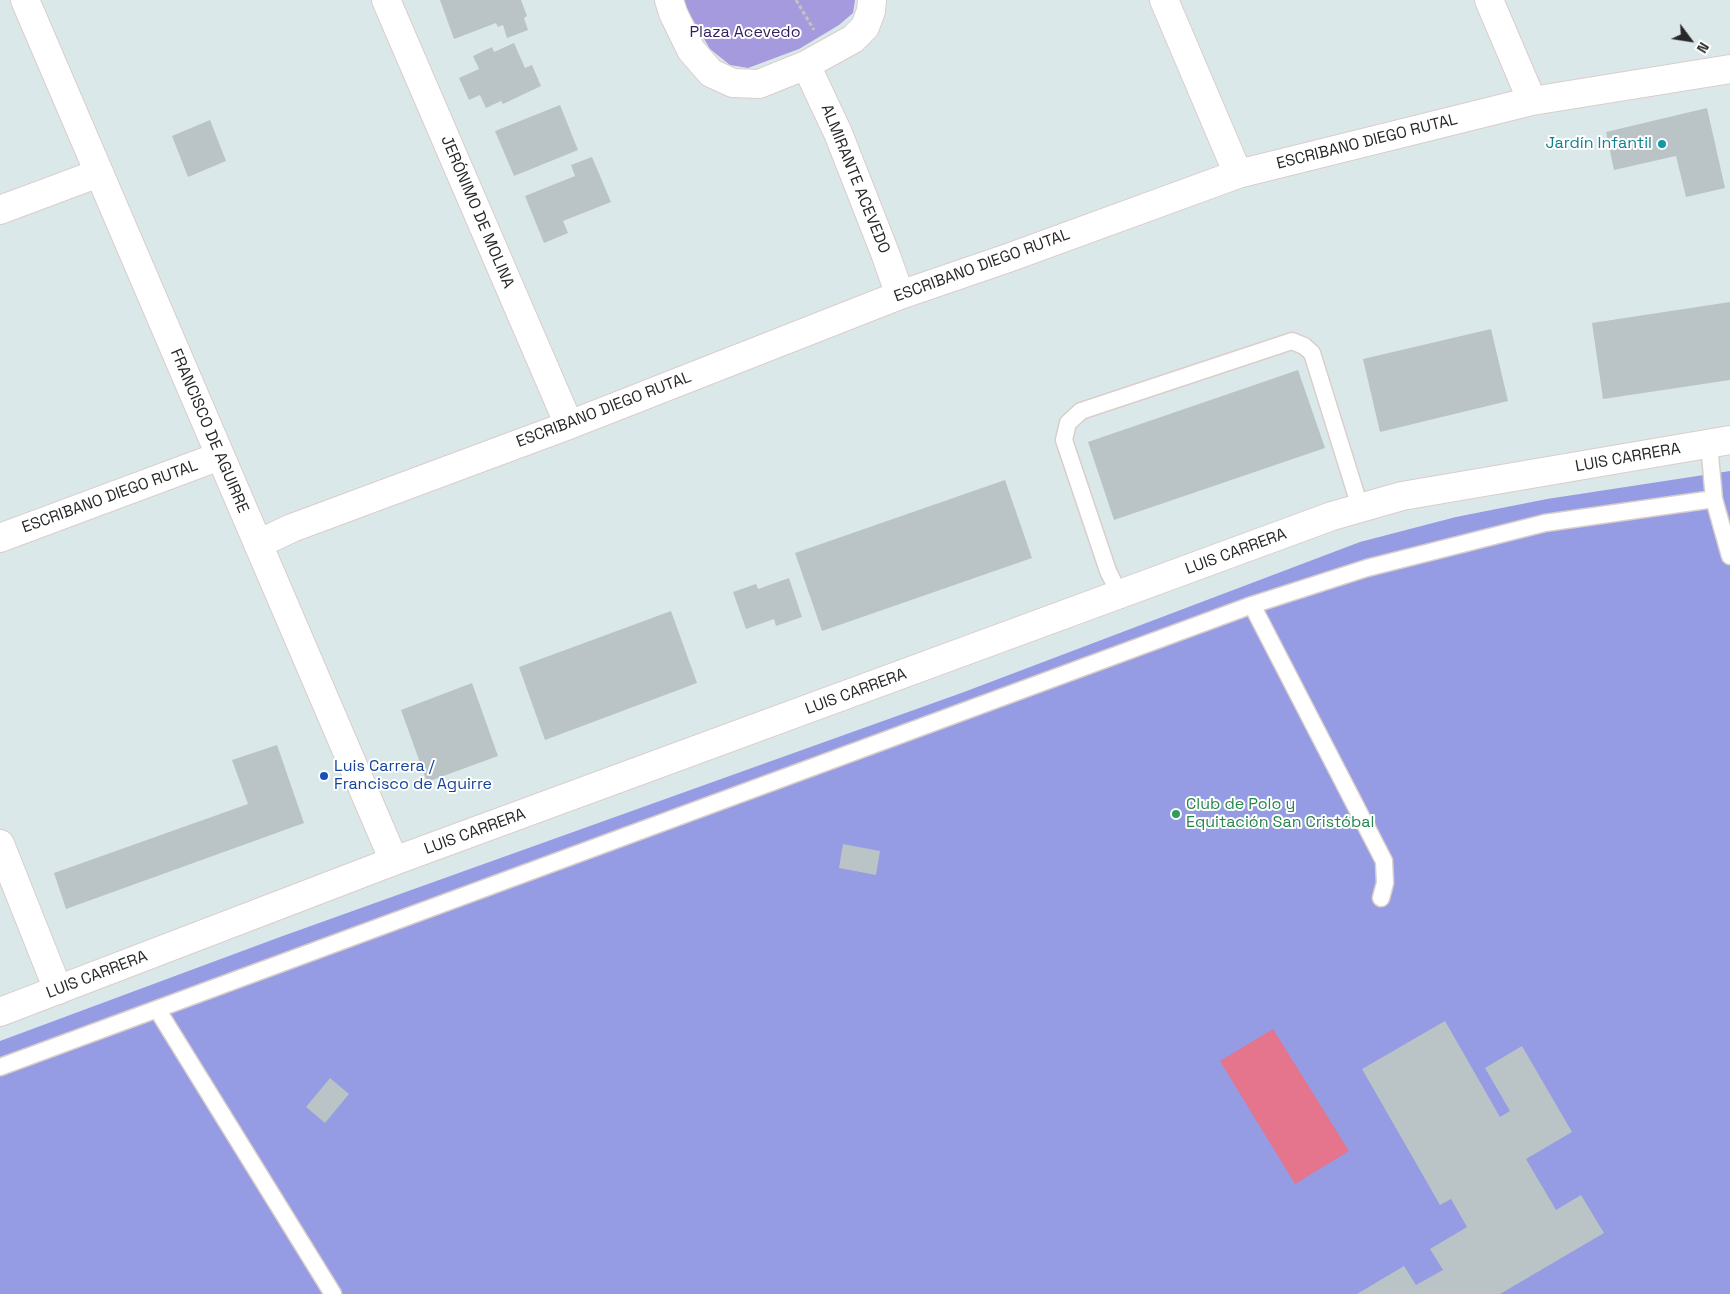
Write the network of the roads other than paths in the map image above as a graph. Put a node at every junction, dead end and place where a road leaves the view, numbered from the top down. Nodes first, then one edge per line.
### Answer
1 (25, 0) edge
2 (386, 0) edge
3 (669, 0) edge
4 (872, 0) edge
5 (1164, 0) edge
6 (1490, 0) edge
7 (806, 64) junction
8 (1730, 69) edge
9 (1532, 101) junction
10 (99, 173) junction
11 (1238, 174) junction
12 (0, 210) edge
13 (900, 295) junction
14 (569, 425) junction
15 (1720, 442) edge
16 (220, 456) junction
17 (1714, 499) junction
18 (1360, 507) junction
19 (0, 538) edge
20 (258, 544) junction
21 (1730, 556) edge
22 (1120, 595) junction
23 (1252, 605) junction
24 (0, 844) edge
25 (394, 861) junction
26 (1381, 898) dead end
27 (58, 990) junction
28 (157, 1009) junction
29 (0, 1012) edge
30 (0, 1066) edge
31 (334, 1294) edge

1 - 10 street, FRANCISCO DE AGUIRRE
2 - 14 street, JERÓNIMO DE MOLINA
3 - 7 street
4 - 7 street
5 - 11 street
6 - 9 street
7 - 13 street, ALMIRANTE ACEVEDO
8 - 9 street, ESCRIBANO DIEGO RUTAL
9 - 11 street, ESCRIBANO DIEGO RUTAL
10 - 12 street
10 - 16 street, FRANCISCO DE AGUIRRE
11 - 13 street, ESCRIBANO DIEGO RUTAL
13 - 14 street, ESCRIBANO DIEGO RUTAL
14 - 20 street, ESCRIBANO DIEGO RUTAL
15 - 17 lane
15 - 18 street, LUIS CARRERA
16 - 19 street, ESCRIBANO DIEGO RUTAL
16 - 20 street, FRANCISCO DE AGUIRRE
17 - 21 lane
17 - 23 lane
18 - 22 street, LUIS CARRERA
18 - 22 lane
20 - 25 street, FRANCISCO DE AGUIRRE
22 - 25 street, LUIS CARRERA
23 - 26 lane
23 - 28 lane
24 - 27 street
25 - 27 street, LUIS CARRERA
27 - 29 street, LUIS CARRERA
28 - 30 lane
28 - 31 lane

